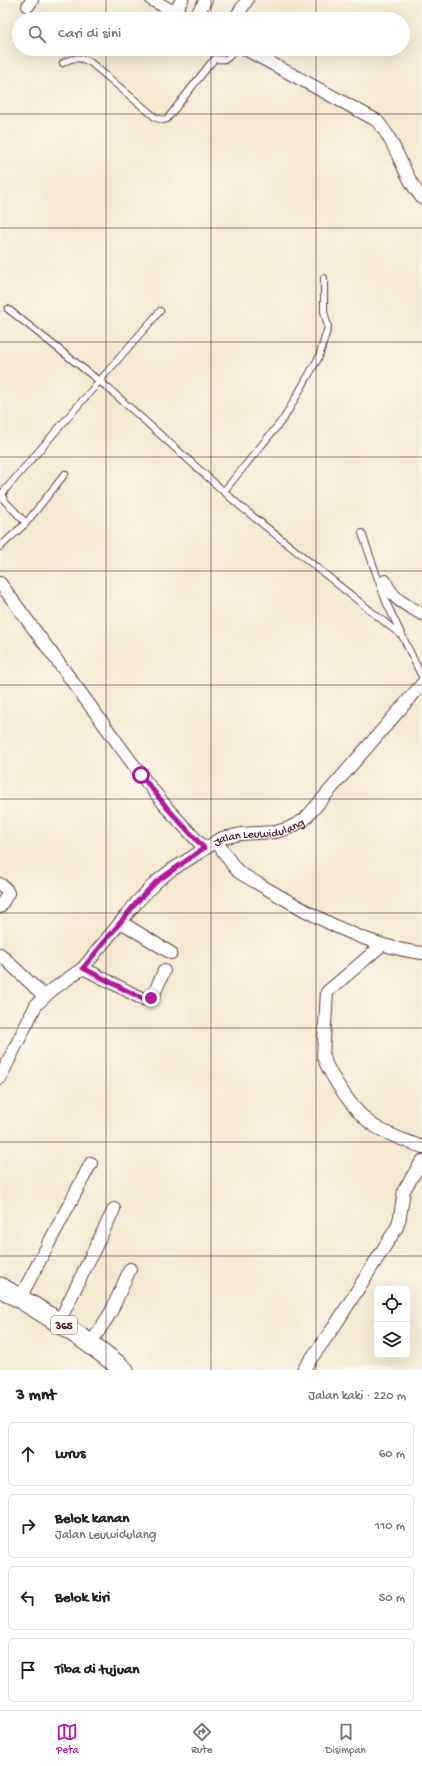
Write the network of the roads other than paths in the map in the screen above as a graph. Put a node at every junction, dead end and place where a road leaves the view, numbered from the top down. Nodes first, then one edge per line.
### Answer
1 (152, 0) edge
2 (182, 0) edge
3 (206, 0) edge
4 (247, 0) edge
5 (174, 12) joint
6 (198, 12) edge
7 (240, 12) edge
8 (230, 56) edge
9 (258, 56) edge
10 (63, 63) dead end
11 (422, 198) edge
12 (324, 278) dead end
13 (8, 309) dead end
14 (160, 311) dead end
15 (98, 382) junction
16 (65, 474) dead end
17 (224, 491) junction
18 (26, 523) junction
19 (362, 533) dead end
20 (0, 548) edge
21 (385, 581) dead end
22 (0, 583) edge
23 (422, 614) edge
24 (402, 636) junction
25 (422, 677) edge
26 (422, 684) edge
27 (216, 841) junction
28 (204, 848) junction
29 (0, 884) edge
30 (0, 907) edge
31 (121, 922) junction
32 (382, 945) junction
33 (422, 952) edge
34 (171, 953) dead end
35 (0, 954) edge
36 (83, 968) junction
37 (164, 971) dead end
38 (44, 996) junction
39 (0, 1078) edge
40 (422, 1147) edge
41 (422, 1161) edge
42 (91, 1163) dead end
43 (114, 1209) dead end
44 (130, 1269) dead end
45 (0, 1287) edge
46 (20, 1298) junction
47 (59, 1322) junction
48 (90, 1343) junction
49 (124, 1370) edge
50 (303, 1370) edge

1 - 5 street
2 - 5 street
3 - 6 street
4 - 7 street
8 - 10 lane
9 - 11 street
12 - 17 lane
13 - 15 lane
14 - 15 lane
15 - 17 lane
15 - 18 lane
16 - 18 lane
17 - 24 lane
18 - 20 lane
19 - 24 lane
21 - 23 street
22 - 28 street
24 - 25 lane
26 - 27 street, Jalan Leuwidulang
27 - 28 street, Jalan Leuwidulang
27 - 32 street
28 - 31 street, Jalan Leuwidulang
29 - 30 street
31 - 34 street
31 - 36 street, Jalan Leuwidulang
32 - 33 street
32 - 40 street
35 - 38 street
36 - 37 street
36 - 38 street, Jalan Leuwidulang
38 - 39 street, Jalan Leuwidulang
41 - 50 street
42 - 46 street
43 - 47 street
44 - 48 street
45 - 46 main road, 365
46 - 47 main road, 365
47 - 48 main road, 365
48 - 49 main road, 365

